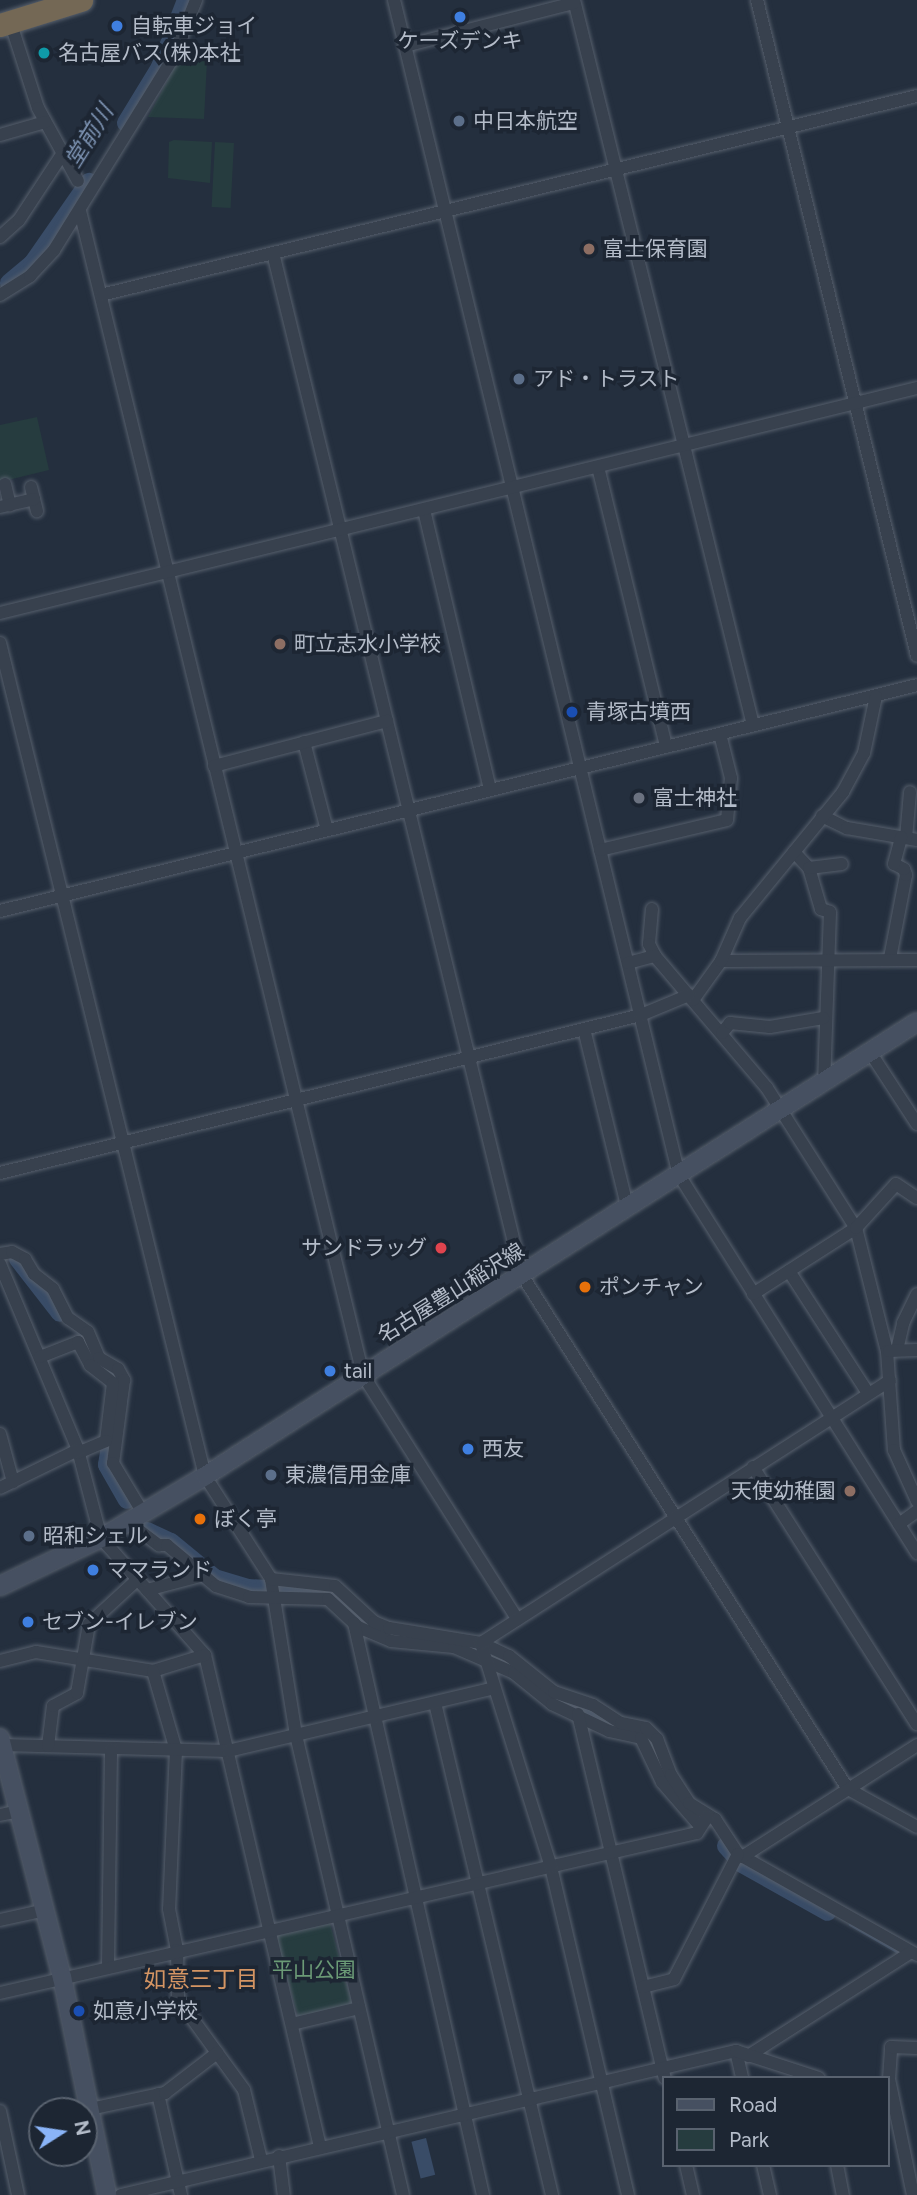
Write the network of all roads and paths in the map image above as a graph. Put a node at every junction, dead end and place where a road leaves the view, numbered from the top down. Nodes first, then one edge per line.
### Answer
1 (29, 0) edge
2 (58, 0) edge
3 (81, 0) edge
4 (196, 0) edge
5 (394, 0) edge
6 (757, 0) edge
7 (574, 1) edge
8 (3, 18) edge
9 (405, 46) junction
10 (917, 96) edge
11 (45, 122) junction
12 (788, 126) junction
13 (0, 135) edge
14 (61, 156) junction
15 (617, 169) junction
16 (78, 181) dead end
17 (80, 211) junction
18 (445, 212) junction
19 (0, 237) edge
20 (273, 253) junction
21 (0, 295) edge
22 (100, 295) junction
23 (917, 388) edge
24 (856, 402) junction
25 (685, 445) junction
26 (598, 467) junction
27 (5, 484) dead end
28 (513, 488) junction
29 (34, 499) dead end
30 (6, 509) edge
31 (424, 510) junction
32 (341, 529) junction
33 (167, 572) junction
34 (0, 613) edge
35 (0, 643) edge
36 (917, 656) edge
37 (917, 685) edge
38 (876, 696) junction
39 (387, 721) junction
40 (753, 725) junction
41 (720, 734) junction
42 (304, 742) junction
43 (666, 747) junction
44 (214, 766) junction
45 (581, 767) junction
46 (491, 789) junction
47 (911, 792) dead end
48 (409, 809) junction
49 (822, 816) junction
50 (327, 830) junction
51 (908, 838) edge
52 (600, 850) junction
53 (794, 852) junction
54 (236, 854) junction
55 (842, 864) dead end
56 (809, 868) junction
57 (63, 896) junction
58 (652, 909) dead end
59 (0, 911) edge
60 (655, 956) junction
61 (826, 958) junction
62 (890, 958) junction
63 (917, 960) edge
64 (721, 961) junction
65 (628, 963) junction
66 (691, 997) junction
67 (641, 1016) junction
68 (823, 1018) junction
69 (917, 1022) edge
70 (584, 1029) junction
71 (722, 1033) junction
72 (870, 1052) junction
73 (470, 1057) junction
74 (824, 1082) junction
75 (295, 1101) junction
76 (780, 1109) junction
77 (917, 1124) edge
78 (123, 1144) junction
79 (0, 1173) edge
80 (679, 1175) junction
81 (917, 1198) edge
82 (627, 1206) junction
83 (856, 1228) junction
84 (0, 1260) edge
85 (789, 1271) junction
86 (522, 1275) junction
87 (753, 1294) junction
88 (917, 1294) edge
89 (892, 1350) junction
90 (917, 1350) edge
91 (40, 1357) junction
92 (363, 1375) junction
93 (890, 1380) junction
94 (868, 1393) junction
95 (832, 1416) junction
96 (0, 1434) edge
97 (78, 1451) junction
98 (753, 1467) junction
99 (205, 1476) junction
100 (13, 1482) junction
101 (0, 1488) edge
102 (917, 1501) edge
103 (917, 1511) edge
104 (675, 1517) junction
105 (136, 1518) junction
106 (899, 1524) junction
107 (101, 1538) junction
108 (917, 1553) edge
109 (201, 1576) junction
110 (138, 1579) junction
111 (0, 1586) edge
112 (272, 1587) junction
113 (147, 1590) junction
114 (517, 1619) junction
115 (354, 1622) junction
116 (483, 1652) junction
117 (205, 1655) junction
118 (82, 1660) junction
119 (0, 1661) edge
120 (153, 1671) junction
121 (494, 1688) junction
122 (435, 1703) junction
123 (578, 1714) junction
124 (373, 1718) junction
125 (917, 1724) edge
126 (296, 1735) junction
127 (1, 1741) edge
128 (917, 1745) edge
129 (48, 1746) junction
130 (111, 1749) junction
131 (176, 1750) junction
132 (228, 1751) junction
133 (848, 1789) junction
134 (19, 1811) junction
135 (0, 1815) edge
136 (704, 1821) junction
137 (917, 1827) edge
138 (611, 1853) junction
139 (738, 1857) junction
140 (551, 1867) junction
141 (477, 1882) junction
142 (414, 1897) junction
143 (45, 1910) junction
144 (337, 1915) junction
145 (0, 1920) edge
146 (269, 1928) junction
147 (177, 1950) junction
148 (913, 1953) edge
149 (108, 1966) junction
150 (62, 1977) junction
151 (643, 1987) junction
152 (0, 1993) edge
153 (359, 2008) junction
154 (292, 2024) junction
155 (917, 2048) edge
156 (217, 2053) junction
157 (742, 2054) junction
158 (664, 2072) edge
159 (742, 2076) edge
160 (812, 2076) edge
161 (888, 2076) edge
162 (602, 2081) junction
163 (889, 2084) edge
164 (158, 2094) junction
165 (87, 2097) edge
166 (530, 2098) junction
167 (98, 2107) edge
168 (0, 2111) edge
169 (464, 2113) junction
170 (388, 2131) junction
171 (320, 2147) junction
172 (98, 2149) edge
173 (279, 2156) junction
174 (261, 2160) junction
175 (5, 2162) edge
176 (686, 2167) edge
177 (763, 2167) edge
178 (837, 2167) edge
179 (178, 2181) junction
180 (18, 2195) edge
181 (107, 2195) edge
182 (121, 2195) edge
183 (181, 2195) edge
184 (284, 2195) edge
185 (403, 2195) edge
186 (483, 2195) edge
187 (552, 2195) edge
188 (628, 2195) edge
189 (693, 2195) edge
190 (770, 2195) edge
191 (844, 2195) edge
192 (913, 2195) edge

1 - 8 highway
2 - 8 highway
3 - 8 highway
4 - 17 street
5 - 9 street
6 - 12 street
7 - 9 street
7 - 15 street
8 - 11 street
9 - 18 street
10 - 12 street
11 - 13 street
11 - 14 street
12 - 15 street
12 - 24 street
14 - 16 street
14 - 19 street
15 - 18 street
15 - 25 street
17 - 21 street
17 - 22 street
18 - 20 street
18 - 28 street
20 - 22 street
20 - 32 street
22 - 33 street
23 - 24 street
24 - 25 street
24 - 36 street
25 - 26 street
25 - 40 street
26 - 28 street
26 - 43 street
27 - 30 street
28 - 31 street
28 - 45 street
29 - 30 street
31 - 32 street
31 - 46 street
32 - 33 street
32 - 39 street
33 - 34 street
33 - 44 street
35 - 57 street
37 - 38 street
38 - 40 street
38 - 49 street
39 - 42 street
39 - 48 street
40 - 41 street
41 - 43 street
41 - 52 street
42 - 44 street
42 - 50 street
43 - 45 street
44 - 54 street
45 - 46 street
45 - 52 street
46 - 48 street
47 - 51 street
48 - 50 street
48 - 73 street
49 - 51 street
49 - 53 street
50 - 54 street
51 - 62 street
52 - 65 street
53 - 56 street
53 - 64 street
54 - 57 street
54 - 75 street
55 - 56 street
56 - 61 street
57 - 59 street
57 - 78 street
58 - 60 street
60 - 65 street
60 - 66 street
61 - 62 street
61 - 64 street
61 - 68 street
62 - 63 street
64 - 66 street
65 - 67 street
66 - 67 street
66 - 71 street
67 - 70 street
67 - 80 street
68 - 71 street
68 - 74 street
69 - 72 main road, 名古屋豊山稲沢線
70 - 73 street
70 - 82 street
71 - 76 street
72 - 74 main road, 名古屋豊山稲沢線
72 - 77 street
73 - 75 street
73 - 86 street
74 - 76 main road, 名古屋豊山稲沢線
75 - 78 street
75 - 92 street
76 - 80 main road, 名古屋豊山稲沢線
76 - 83 street
78 - 79 street
78 - 99 street
80 - 82 main road, 名古屋豊山稲沢線
80 - 87 street
81 - 83 street
82 - 86 main road, 名古屋豊山稲沢線
83 - 85 street
83 - 89 street
84 - 91 street
84 - 105 street
85 - 87 street
85 - 94 street
86 - 92 main road, 名古屋豊山稲沢線
86 - 104 street
87 - 95 street
88 - 89 street
89 - 90 street
89 - 93 street
91 - 97 street
91 - 97 street
92 - 99 main road, 名古屋豊山稲沢線
92 - 114 street
93 - 94 street
93 - 102 street
94 - 95 street
95 - 98 street
95 - 106 street
96 - 100 street
97 - 100 street
97 - 107 street
98 - 104 street
98 - 125 street
99 - 105 main road, 名古屋豊山稲沢線
99 - 112 street
100 - 101 street
103 - 106 street
104 - 114 street
104 - 133 street
105 - 107 main road, 名古屋豊山稲沢線
105 - 109 street
106 - 108 street
107 - 110 street
107 - 111 main road, 名古屋豊山稲沢線
109 - 112 street
109 - 113 street
110 - 113 street
110 - 118 street
112 - 115 street
112 - 116 street
112 - 126 street
113 - 117 street
114 - 116 street
115 - 116 street
115 - 124 street
116 - 121 street
116 - 123 street
116 - 136 street
117 - 120 street
117 - 132 street
118 - 119 street
118 - 120 street
118 - 129 street
120 - 131 street
121 - 122 street
121 - 140 street
122 - 124 street
122 - 141 street
123 - 136 street
123 - 138 street
124 - 126 street
124 - 142 street
126 - 132 street
126 - 144 street
127 - 129 street
127 - 134 main road
128 - 133 street
129 - 130 street
130 - 131 street
130 - 149 street
131 - 132 street
131 - 147 street
132 - 146 street
133 - 137 street
133 - 139 street
134 - 135 street
134 - 143 main road
136 - 138 street
136 - 139 street
138 - 140 street
138 - 151 street
139 - 148 street
139 - 151 street
140 - 141 street
140 - 162 street
141 - 142 street
141 - 166 street
142 - 144 street
142 - 169 street
143 - 145 street
143 - 150 main road
144 - 146 street
144 - 153 street
146 - 147 street
146 - 154 street
147 - 149 street
147 - 156 street
148 - 157 street
149 - 150 street
150 - 152 street
150 - 165 main road
151 - 158 street
153 - 154 street
153 - 170 street
154 - 171 street
155 - 161 street
156 - 164 street
156 - 174 street
157 - 158 street
157 - 159 street
157 - 160 street
158 - 162 street
162 - 166 street
162 - 188 street
163 - 192 street
164 - 167 street
164 - 179 street
166 - 169 street
166 - 187 street
168 - 175 street
169 - 170 street
169 - 186 street
170 - 171 street
170 - 185 street
171 - 173 street
172 - 181 main road
173 - 174 street
173 - 184 street
174 - 179 street
175 - 180 street
176 - 189 street
177 - 190 street
178 - 191 street
179 - 182 street
179 - 183 street

